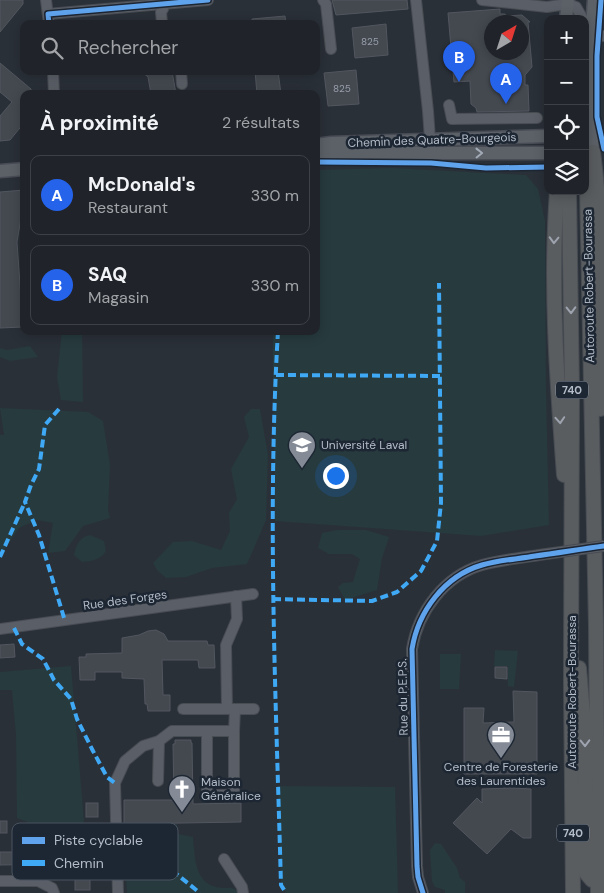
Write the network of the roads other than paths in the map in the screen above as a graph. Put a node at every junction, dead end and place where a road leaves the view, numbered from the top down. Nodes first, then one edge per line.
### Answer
1 (46, 0) edge
2 (208, 0) edge
3 (416, 0) edge
4 (489, 0) edge
5 (594, 0) edge
6 (568, 2) edge
7 (327, 3) edge
8 (547, 3) edge
9 (163, 7) junction
10 (566, 15) edge
11 (581, 15) edge
12 (48, 19) edge
13 (162, 20) edge
14 (594, 32) edge
15 (331, 49) dead end
16 (53, 75) edge
17 (181, 75) edge
18 (182, 84) dead end
19 (54, 90) edge
20 (449, 105) dead end
21 (537, 118) dead end
22 (544, 136) edge
23 (594, 136) edge
24 (430, 140) junction
25 (320, 144) edge
26 (594, 152) edge
27 (320, 153) edge
28 (544, 153) edge
29 (431, 154) junction
30 (20, 169) edge
31 (0, 171) edge
32 (557, 195) edge
33 (569, 195) edge
34 (587, 195) edge
35 (594, 517) junction
36 (604, 546) edge
37 (573, 590) junction
38 (253, 594) dead end
39 (236, 596) junction
40 (596, 625) junction
41 (0, 629) edge
42 (604, 674) edge
43 (183, 709) dead end
44 (231, 709) junction
45 (254, 709) dead end
46 (207, 731) junction
47 (234, 731) junction
48 (159, 742) junction
49 (604, 775) edge
50 (158, 780) dead end
51 (598, 794) junction
52 (116, 823) edge
53 (224, 859) dead end
54 (118, 880) edge
55 (0, 882) edge
56 (600, 885) edge
57 (573, 887) edge
58 (54, 893) edge
59 (118, 893) edge
60 (243, 893) edge
61 (423, 893) edge
62 (567, 893) edge

1 - 12 street
2 - 9 street
3 - 24 street
4 - 8 street
5 - 14 main road
6 - 8 street
6 - 10 main road
6 - 11 street
7 - 15 street
9 - 12 street
9 - 13 street
14 - 23 main road
16 - 19 street
17 - 18 street
20 - 21 street
22 - 24 main road, Chemin des Quatre-Bourgeois
23 - 26 main road
24 - 25 main road, Chemin des Quatre-Bourgeois
24 - 29 street
26 - 35 highway
27 - 29 main road, Chemin des Quatre-Bourgeois
29 -> 28 main road, Chemin des Quatre-Bourgeois
30 - 31 main road
32 -> 37 highway
33 -> 37 highway, Autoroute Robert-Bourassa / 740
34 - 35 highway, Autoroute Robert-Bourassa / 740
35 - 40 highway, Autoroute Robert-Bourassa / 740
36 - 61 street, Rue du P.E.P.S., bridge
37 -> 56 highway
37 - 57 highway, Autoroute Robert-Bourassa / 740
38 - 39 street, Rue des Forges
39 - 41 street, Rue des Forges
39 - 44 street
40 - 42 highway
40 - 51 highway, Autoroute Robert-Bourassa / 740
43 - 44 street
44 - 45 street
44 - 47 street
46 - 47 street
46 - 47 street
46 - 48 street
48 - 50 street
48 - 52 street
49 - 51 highway
51 - 56 highway, Autoroute Robert-Bourassa / 740
53 - 60 street
54 - 59 street
55 - 58 street
57 - 62 highway

